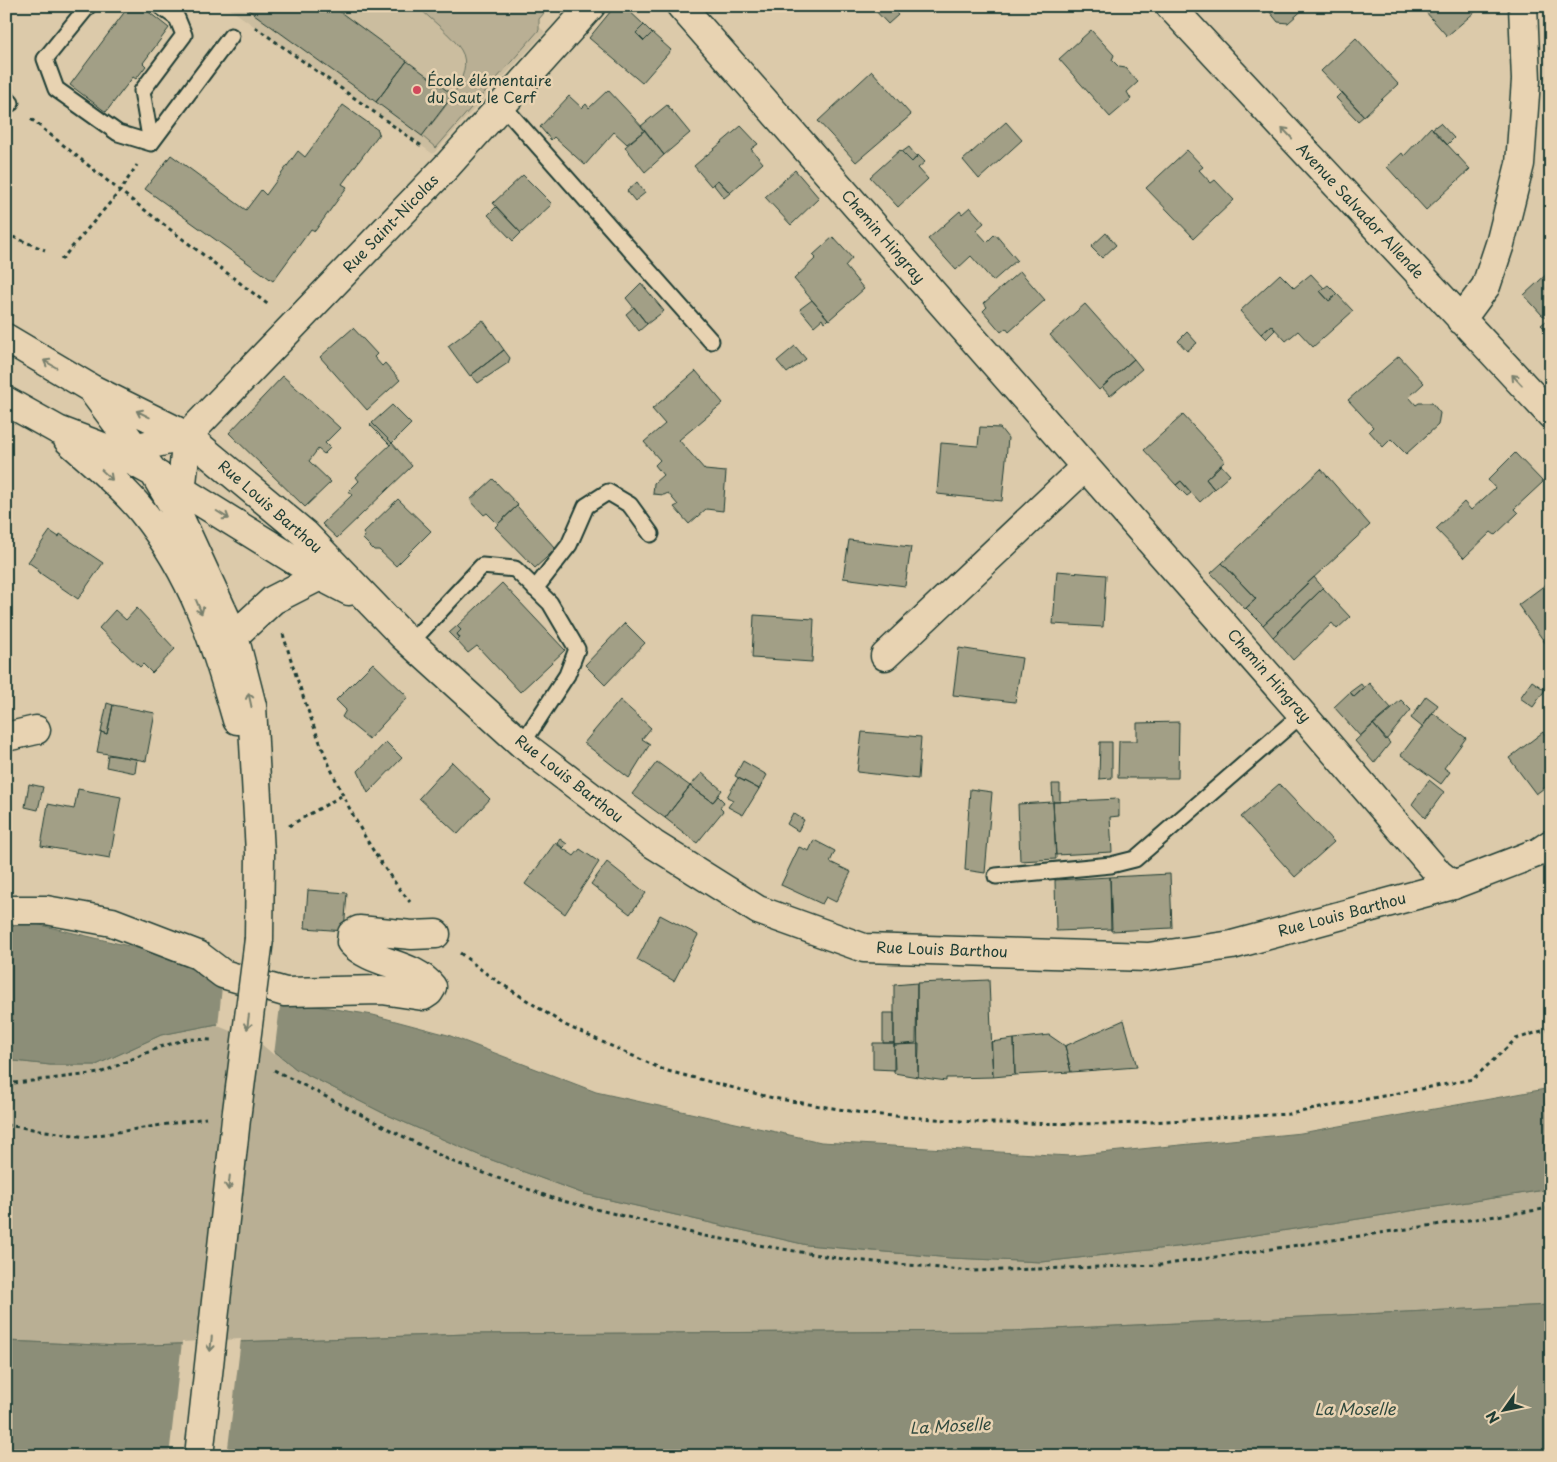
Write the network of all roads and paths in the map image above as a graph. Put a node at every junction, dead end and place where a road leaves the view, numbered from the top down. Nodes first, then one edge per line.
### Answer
1 (88, 6) edge
2 (160, 6) edge
3 (591, 6) edge
4 (681, 6) edge
5 (1170, 6) edge
6 (1523, 6) edge
7 (250, 23) dead end
8 (231, 36) dead end
9 (8, 100) edge
10 (502, 104) junction
11 (151, 143) junction
12 (448, 165) junction
13 (120, 191) junction
14 (6, 234) edge
15 (45, 250) dead end
16 (60, 260) dead end
17 (1461, 320) junction
18 (294, 325) junction
19 (6, 338) edge
20 (711, 341) dead end
21 (92, 389) junction
22 (6, 401) edge
23 (1551, 415) edge
24 (58, 430) junction
25 (187, 436) junction
26 (126, 450) junction
27 (1085, 467) junction
28 (180, 502) junction
29 (651, 534) dead end
30 (320, 576) junction
31 (535, 589) junction
32 (273, 600) junction
33 (370, 603) junction
34 (234, 636) junction
35 (411, 642) junction
36 (885, 656) dead end
37 (1302, 714) junction
38 (36, 730) dead end
39 (6, 737) edge
40 (522, 744) junction
41 (255, 784) junction
42 (343, 795) junction
43 (260, 843) junction
44 (1551, 844) edge
45 (996, 876) dead end
46 (1446, 880) junction
47 (6, 910) edge
48 (436, 934) junction
49 (1551, 1028) edge
50 (220, 1040) dead end
51 (272, 1069) dead end
52 (6, 1084) edge
53 (236, 1119) junction
54 (6, 1125) edge
55 (1551, 1208) edge
56 (199, 1456) edge

1 - 11 lane
2 - 11 lane
3 - 10 main road, Rue Saint-Nicolas
4 - 27 main road, Chemin Hingray
17 -> 5 main road, Avenue Salvador Allende
6 - 17 main road
7 - 12 path
8 - 11 lane
9 - 13 path
10 - 12 main road, Rue Saint-Nicolas
10 - 20 lane
11 - 13 path
12 - 18 main road, Rue Saint-Nicolas
13 - 16 path
13 - 18 path
14 - 15 path
23 -> 17 main road, Avenue Salvador Allende
18 - 25 main road, Rue Saint-Nicolas
21 -> 19 main road, Rue Louis Barthou
25 -> 21 main road, Rue Louis Barthou
21 - 26 main road
22 - 24 main road
24 - 26 main road
24 -> 41 main road
25 - 26 main road
25 - 28 main road
25 - 33 main road, Rue Louis Barthou
26 - 28 main road
27 - 36 main road
27 - 37 main road, Chemin Hingray
28 -> 30 main road, Rue Louis Barthou
28 - 34 main road
29 - 31 lane
30 - 32 main road, Rue Louis Barthou
30 - 33 main road, Rue Louis Barthou
31 - 35 lane
31 - 40 lane
32 - 34 main road, Rue Louis Barthou
32 - 42 path
33 - 35 main road, Rue Louis Barthou
41 -> 34 main road
35 - 40 main road, Rue Louis Barthou
37 - 45 lane
37 - 46 main road, Chemin Hingray
38 - 39 main road
40 - 46 main road, Rue Louis Barthou
41 - 43 main road
42 - 43 path
42 - 48 path
43 -> 53 main road, bridge
44 - 46 main road, Rue Louis Barthou
47 - 48 main road
48 - 49 path
50 - 52 path
51 - 55 path
53 - 54 path
53 -> 56 main road, bridge

